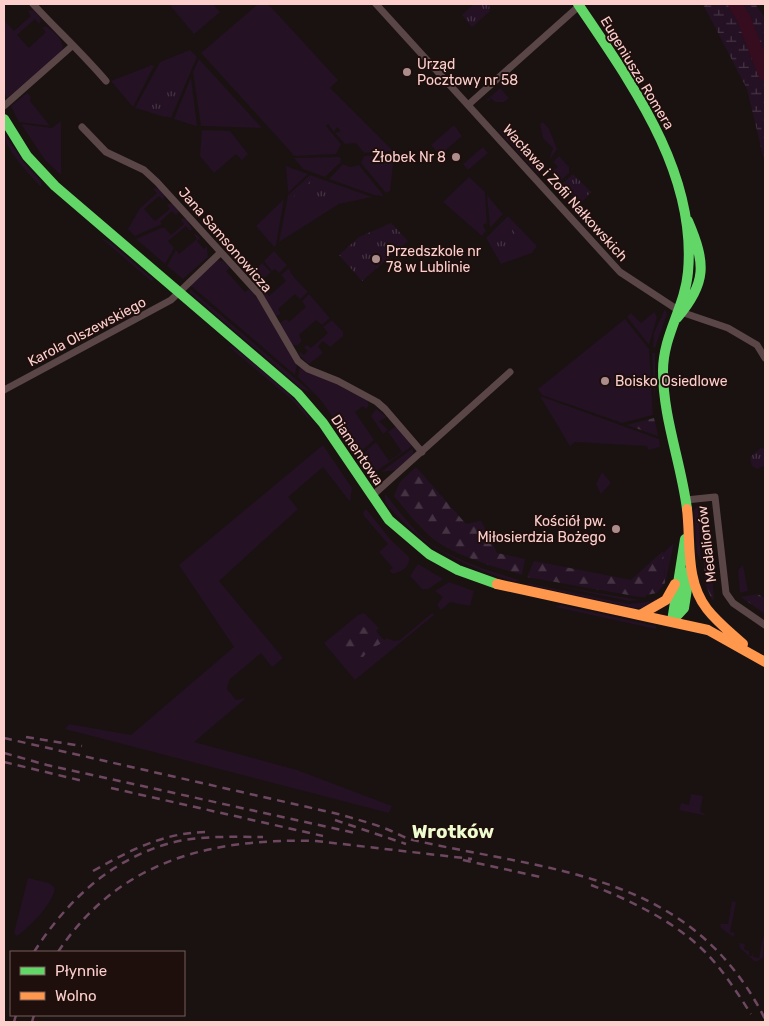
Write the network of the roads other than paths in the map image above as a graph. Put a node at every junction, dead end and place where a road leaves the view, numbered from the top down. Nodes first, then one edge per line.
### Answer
1 (33, 4) edge
2 (376, 4) edge
3 (579, 5) edge
4 (72, 46) junction
5 (106, 81) dead end
6 (468, 105) junction
7 (4, 106) edge
8 (4, 119) edge
9 (82, 127) dead end
10 (686, 216) junction
11 (220, 253) junction
12 (179, 292) junction
13 (677, 314) junction
14 (765, 358) edge
15 (510, 372) dead end
16 (4, 390) edge
17 (422, 452) junction
18 (372, 496) junction
19 (686, 500) junction
20 (689, 522) junction
21 (692, 560) junction
22 (679, 577) junction
23 (640, 615) junction
24 (672, 622) junction
25 (765, 625) edge
26 (753, 653) junction
27 (765, 662) edge

1 - 4 street
2 - 6 street, Wacława i Zofii Nałkowskich
3 - 6 street
3 - 10 street, Eugeniusza Romera
4 - 5 street
4 - 7 street
6 - 13 street, Wacława i Zofii Nałkowskich
8 - 12 street, Diamentowa
9 - 11 street, Jana Samsonowicza
10 - 13 street, Eugeniusza Romera
10 - 13 street, Eugeniusza Romera
11 - 12 street, Karola Olszewskiego
11 - 17 street, Jana Samsonowicza
12 - 16 street, Karola Olszewskiego
12 - 18 street, Diamentowa
13 - 14 street, Wacława i Zofii Nałkowskich
13 - 19 street, Eugeniusza Romera
15 - 17 street
17 - 18 street
18 - 23 street, Diamentowa
19 - 20 street, Eugeniusza Romera
19 - 25 street, Medalionów
20 - 21 street, Eugeniusza Romera
20 - 22 street, Eugeniusza Romera
21 - 24 street, Eugeniusza Romera
21 - 26 street, Eugeniusza Romera
22 - 23 street, Eugeniusza Romera
22 - 24 street, Eugeniusza Romera
23 - 24 street, Diamentowa
24 - 26 street, Diamentowa
26 - 27 street, Diamentowa

